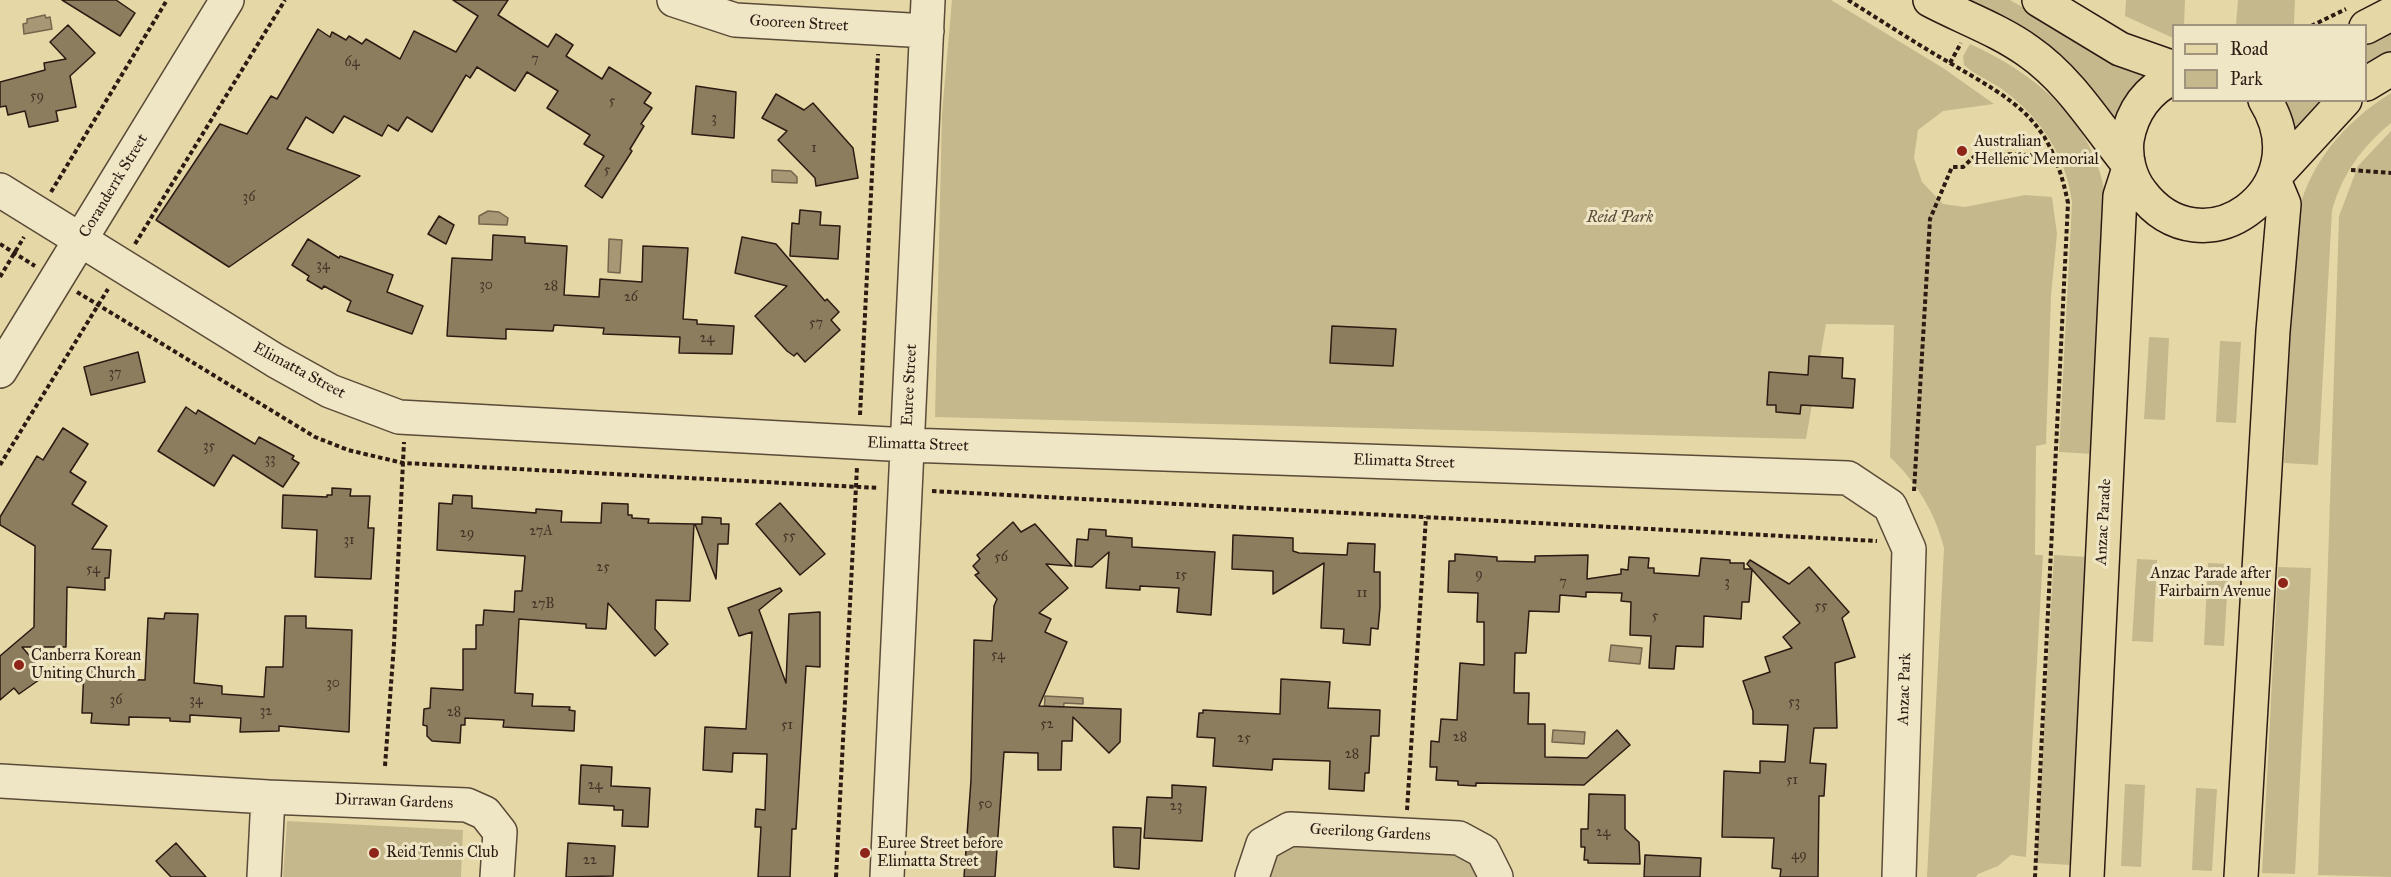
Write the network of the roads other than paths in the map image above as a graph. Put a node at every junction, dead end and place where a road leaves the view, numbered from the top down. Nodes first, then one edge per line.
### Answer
1 (227, 0) edge
2 (674, 0) edge
3 (1930, 0) edge
4 (2039, 0) edge
5 (2391, 14) edge
6 (927, 15) edge
7 (2360, 15) edge
8 (2172, 67) edge
9 (2391, 69) edge
10 (2172, 78) edge
11 (2367, 83) edge
12 (2266, 102) edge
13 (2343, 102) edge
14 (2129, 166) junction
15 (2275, 178) junction
16 (0, 190) edge
17 (81, 240) junction
18 (0, 371) edge
19 (908, 445) junction
20 (1890, 506) joint
21 (0, 781) edge
22 (268, 797) junction
23 (264, 877) edge
24 (497, 877) edge
25 (887, 877) edge
26 (1252, 877) edge
27 (1496, 877) edge
28 (1899, 877) edge
29 (2087, 877) edge
30 (2241, 877) edge

1 - 17 street, Coranderrk Street
2 - 6 street, Gooreen Street
3 - 14 main road
4 - 8 main road
5 - 7 main road
6 - 19 street, Euree Street
9 - 11 main road
10 - 14 main road, Anzac Parade
12 - 15 main road
13 - 15 main road
14 - 15 main road
14 - 29 main road, Anzac Parade
15 - 30 main road
16 - 17 street, Elimatta Street
17 - 18 street, Coranderrk Street
17 - 19 street, Elimatta Street
19 - 20 street, Elimatta Street
19 - 25 street, Euree Street
20 - 28 street, Anzac Park
21 - 22 street, Dirrawan Gardens
22 - 23 street
22 - 24 street, Dirrawan Gardens
26 - 27 street, Geerilong Gardens

